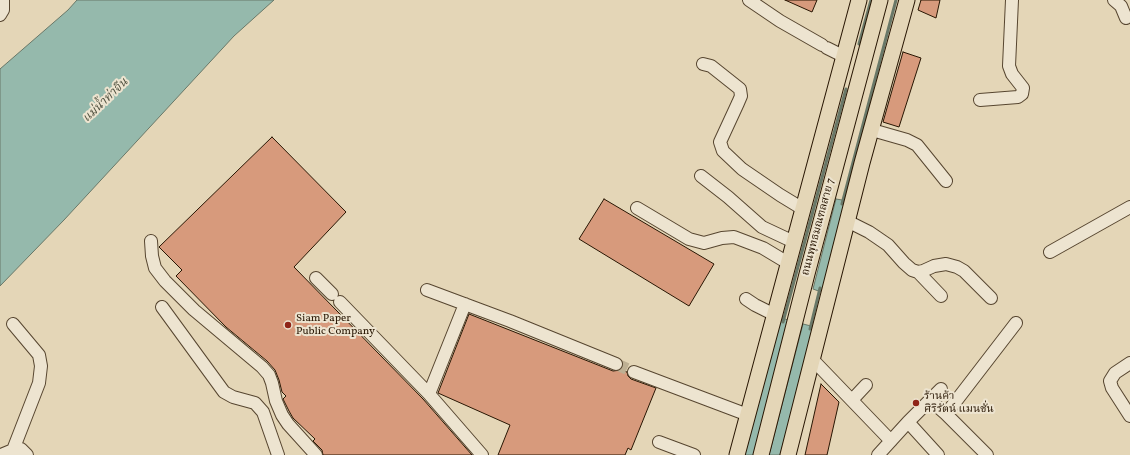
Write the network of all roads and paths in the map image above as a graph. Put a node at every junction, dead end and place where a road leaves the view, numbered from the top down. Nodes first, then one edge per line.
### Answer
1 (3, 0) edge
2 (749, 0) edge
3 (859, 0) edge
4 (880, 0) edge
5 (908, 0) edge
6 (1012, 0) edge
7 (1114, 0) edge
8 (0, 15) edge
9 (1126, 18) dead end
10 (842, 61) junction
11 (703, 64) dead end
12 (860, 71) junction
13 (980, 100) dead end
14 (872, 130) junction
15 (701, 176) dead end
16 (946, 181) dead end
17 (1130, 206) edge
18 (637, 208) dead end
19 (803, 209) junction
20 (847, 221) junction
21 (151, 242) dead end
22 (794, 242) junction
23 (1050, 252) dead end
24 (788, 263) junction
25 (918, 272) junction
26 (316, 278) dead end
27 (427, 290) dead end
28 (780, 294) junction
29 (940, 296) dead end
30 (991, 298) dead end
31 (746, 299) dead end
32 (800, 299) junction
33 (465, 304) junction
34 (826, 305) junction
35 (162, 307) dead end
36 (775, 315) junction
37 (1016, 323) dead end
38 (13, 324) dead end
39 (813, 360) junction
40 (1130, 363) edge
41 (616, 364) tunnel mouth
42 (634, 372) tunnel mouth
43 (866, 385) dead end
44 (941, 389) dead end
45 (429, 394) junction
46 (852, 400) junction
47 (930, 400) junction
48 (946, 414) junction
49 (748, 415) junction
50 (1130, 416) edge
51 (908, 422) junction
52 (891, 440) junction
53 (659, 442) dead end
54 (13, 450) junction
55 (880, 454) edge
56 (2, 455) edge
57 (27, 455) edge
58 (278, 455) edge
59 (316, 455) edge
60 (482, 455) edge
61 (694, 455) edge
62 (737, 455) edge
63 (761, 455) edge
64 (788, 455) edge
65 (938, 455) edge
66 (987, 455) edge

1 - 8 street
2 - 10 street
3 - 10 main road
4 - 12 main road, ถนนพุทธมณฑลสาย 7
5 - 14 main road
6 - 13 street
7 - 9 street
10 - 12 main road
10 - 19 main road
11 - 19 street
12 - 32 main road, ถนนพุทธมณฑลสาย 7
14 - 16 street
14 - 20 main road
15 - 22 street
17 - 23 street
18 - 24 street
19 - 22 main road
20 - 25 street
20 - 34 main road
21 - 59 street
22 - 24 main road
24 - 28 main road
25 - 29 street
25 - 30 street
26 - 45 street
27 - 33 street
28 - 32 main road
28 - 36 main road
31 - 36 street
32 - 34 main road
32 - 63 main road, ถนนพุทธมณฑลสาย 7
33 - 41 street
33 - 45 street
34 - 39 main road
35 - 58 street
36 - 49 main road
37 - 48 street
38 - 54 street
39 - 46 street
39 - 64 main road
40 - 50 street
42 - 49 street
43 - 46 street
44 - 47 street
45 - 60 street
46 - 52 street
47 - 48 street
47 - 51 street
48 - 66 street
49 - 62 main road
51 - 52 street
51 - 65 street
52 - 55 street
53 - 61 street
54 - 56 street
54 - 57 street

